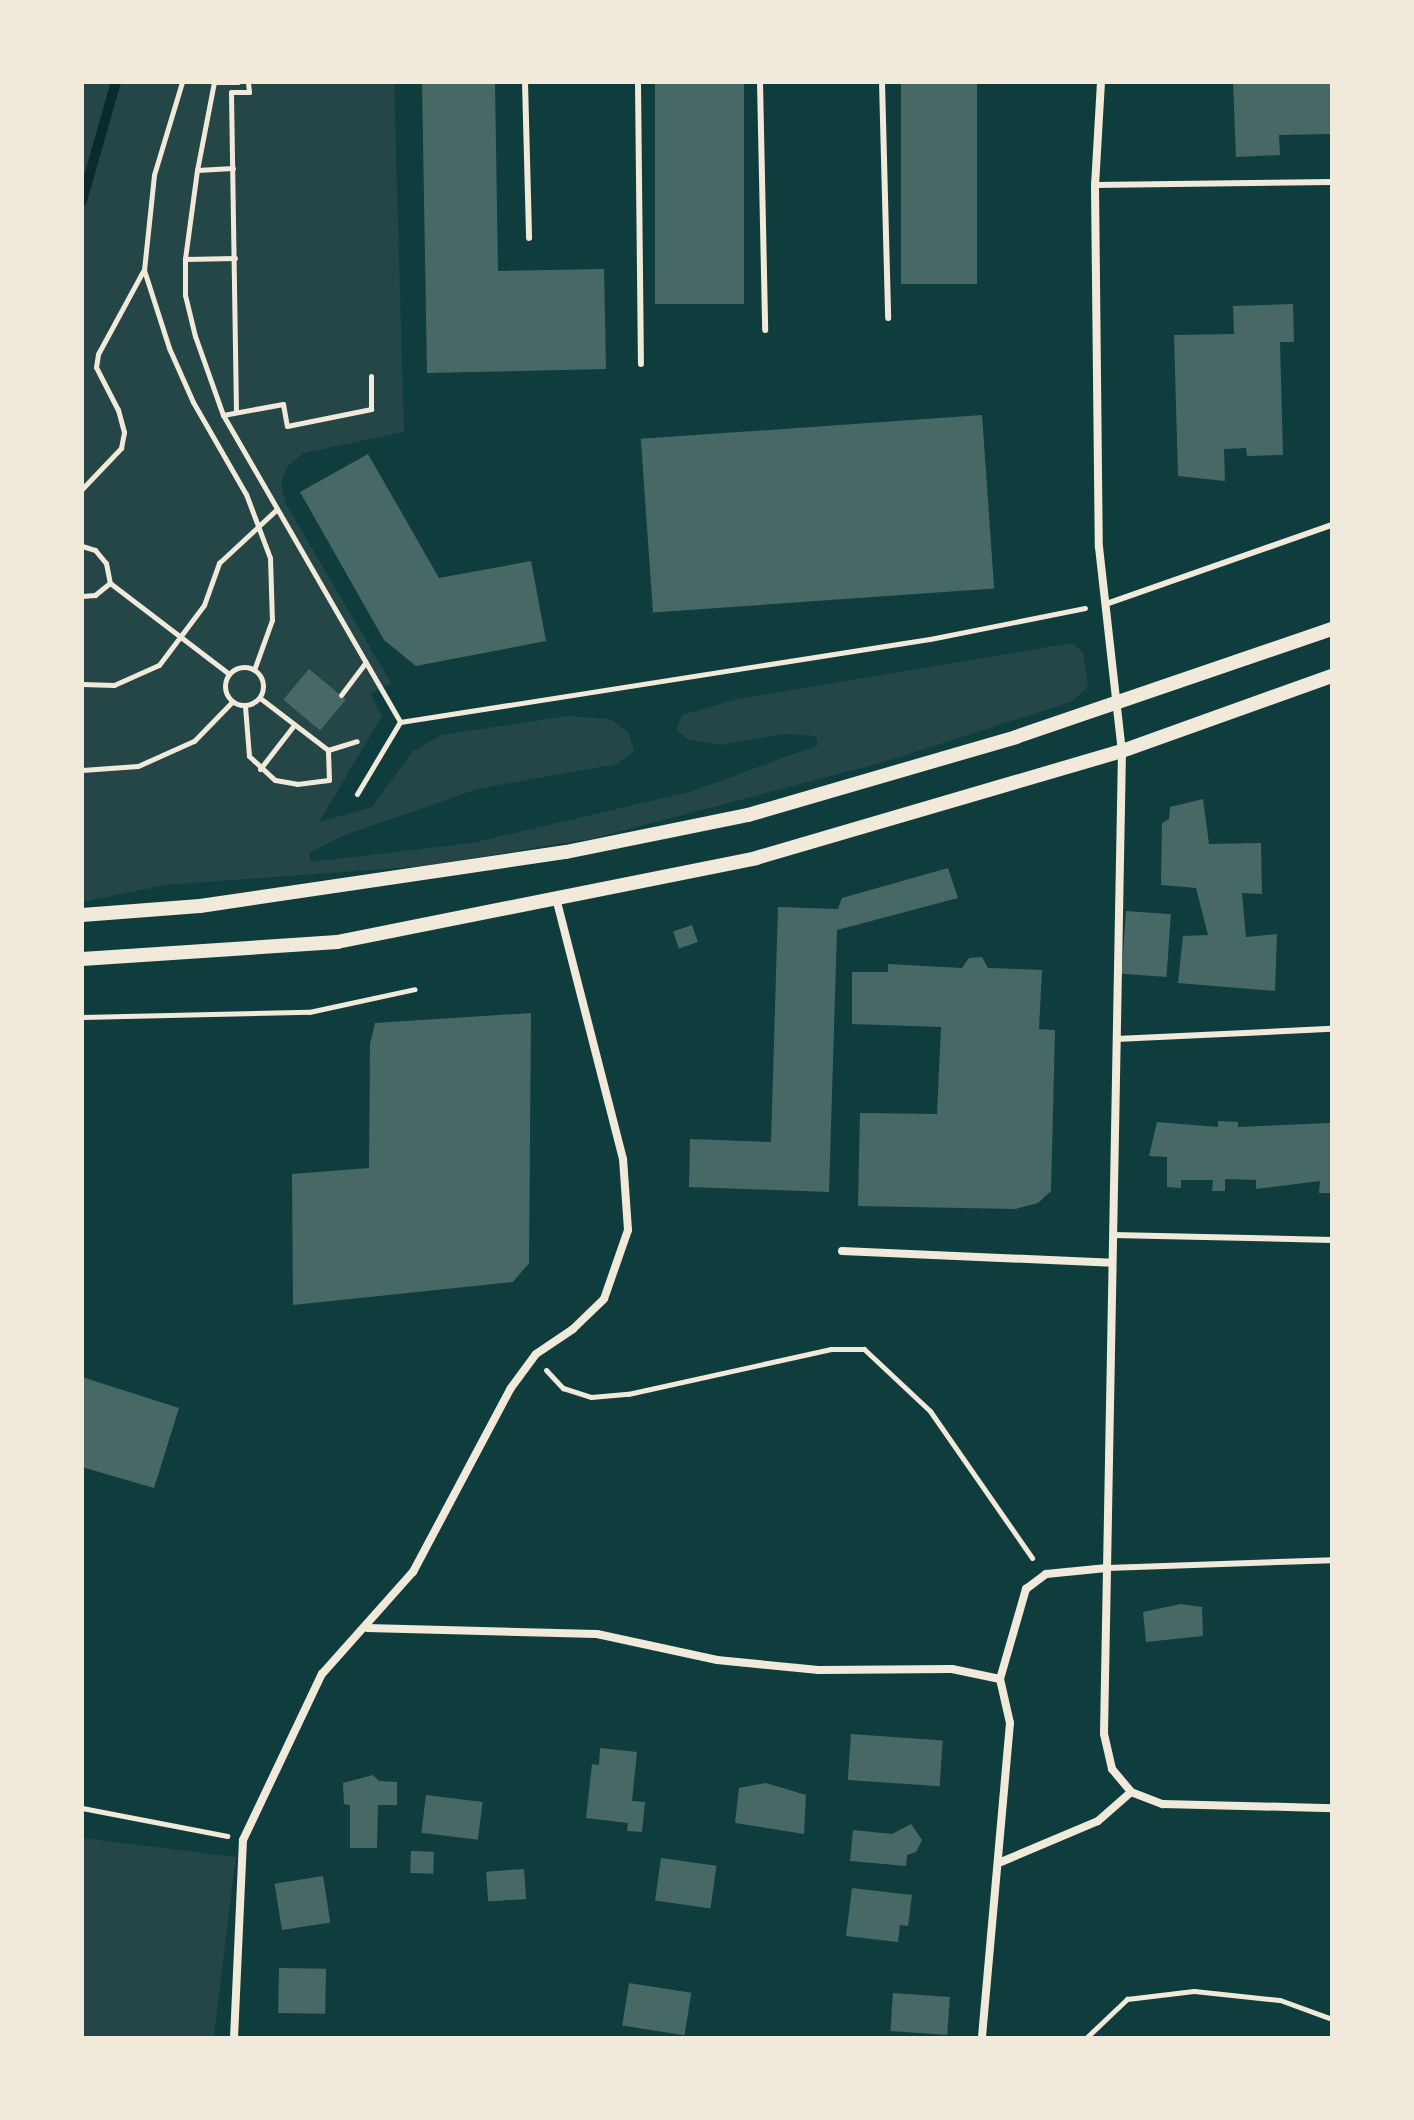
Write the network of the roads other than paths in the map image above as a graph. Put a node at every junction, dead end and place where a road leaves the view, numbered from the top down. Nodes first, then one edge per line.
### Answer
1 (525, 82) edge
2 (638, 82) edge
3 (760, 82) edge
4 (882, 82) edge
5 (1101, 82) edge
6 (1332, 182) edge
7 (1095, 185) junction
8 (529, 238) dead end
9 (888, 318) dead end
10 (765, 330) dead end
11 (641, 364) dead end
12 (1332, 525) edge
13 (1106, 604) junction
14 (1332, 629) edge
15 (1332, 676) edge
16 (1114, 705) junction
17 (1122, 751) junction
18 (557, 902) junction
19 (82, 915) edge
20 (82, 959) edge
21 (1332, 1029) edge
22 (1116, 1039) junction
23 (1113, 1235) junction
24 (1332, 1240) edge
25 (842, 1251) dead end
26 (1112, 1263) junction
27 (1332, 1560) edge
28 (1107, 1568) junction
29 (367, 1628) junction
30 (1000, 1679) junction
31 (1131, 1792) junction
32 (1332, 1808) edge
33 (1001, 1862) junction
34 (234, 2038) edge
35 (982, 2038) edge

1 - 8 lane
2 - 11 lane
3 - 10 lane
4 - 9 lane
5 - 7 street
6 - 7 lane
7 - 13 street
12 - 13 lane
13 - 16 street
14 - 16 street
15 - 17 street
16 - 17 street
16 - 19 street
17 - 18 street
17 - 22 street
18 - 20 street
18 - 29 street
21 - 22 lane
22 - 23 street
23 - 24 lane
23 - 26 street
25 - 26 street
26 - 28 street
27 - 28 lane
28 - 30 street
28 - 31 street
29 - 30 street
29 - 34 street
30 - 33 street
31 - 32 street
31 - 33 street
33 - 35 street

